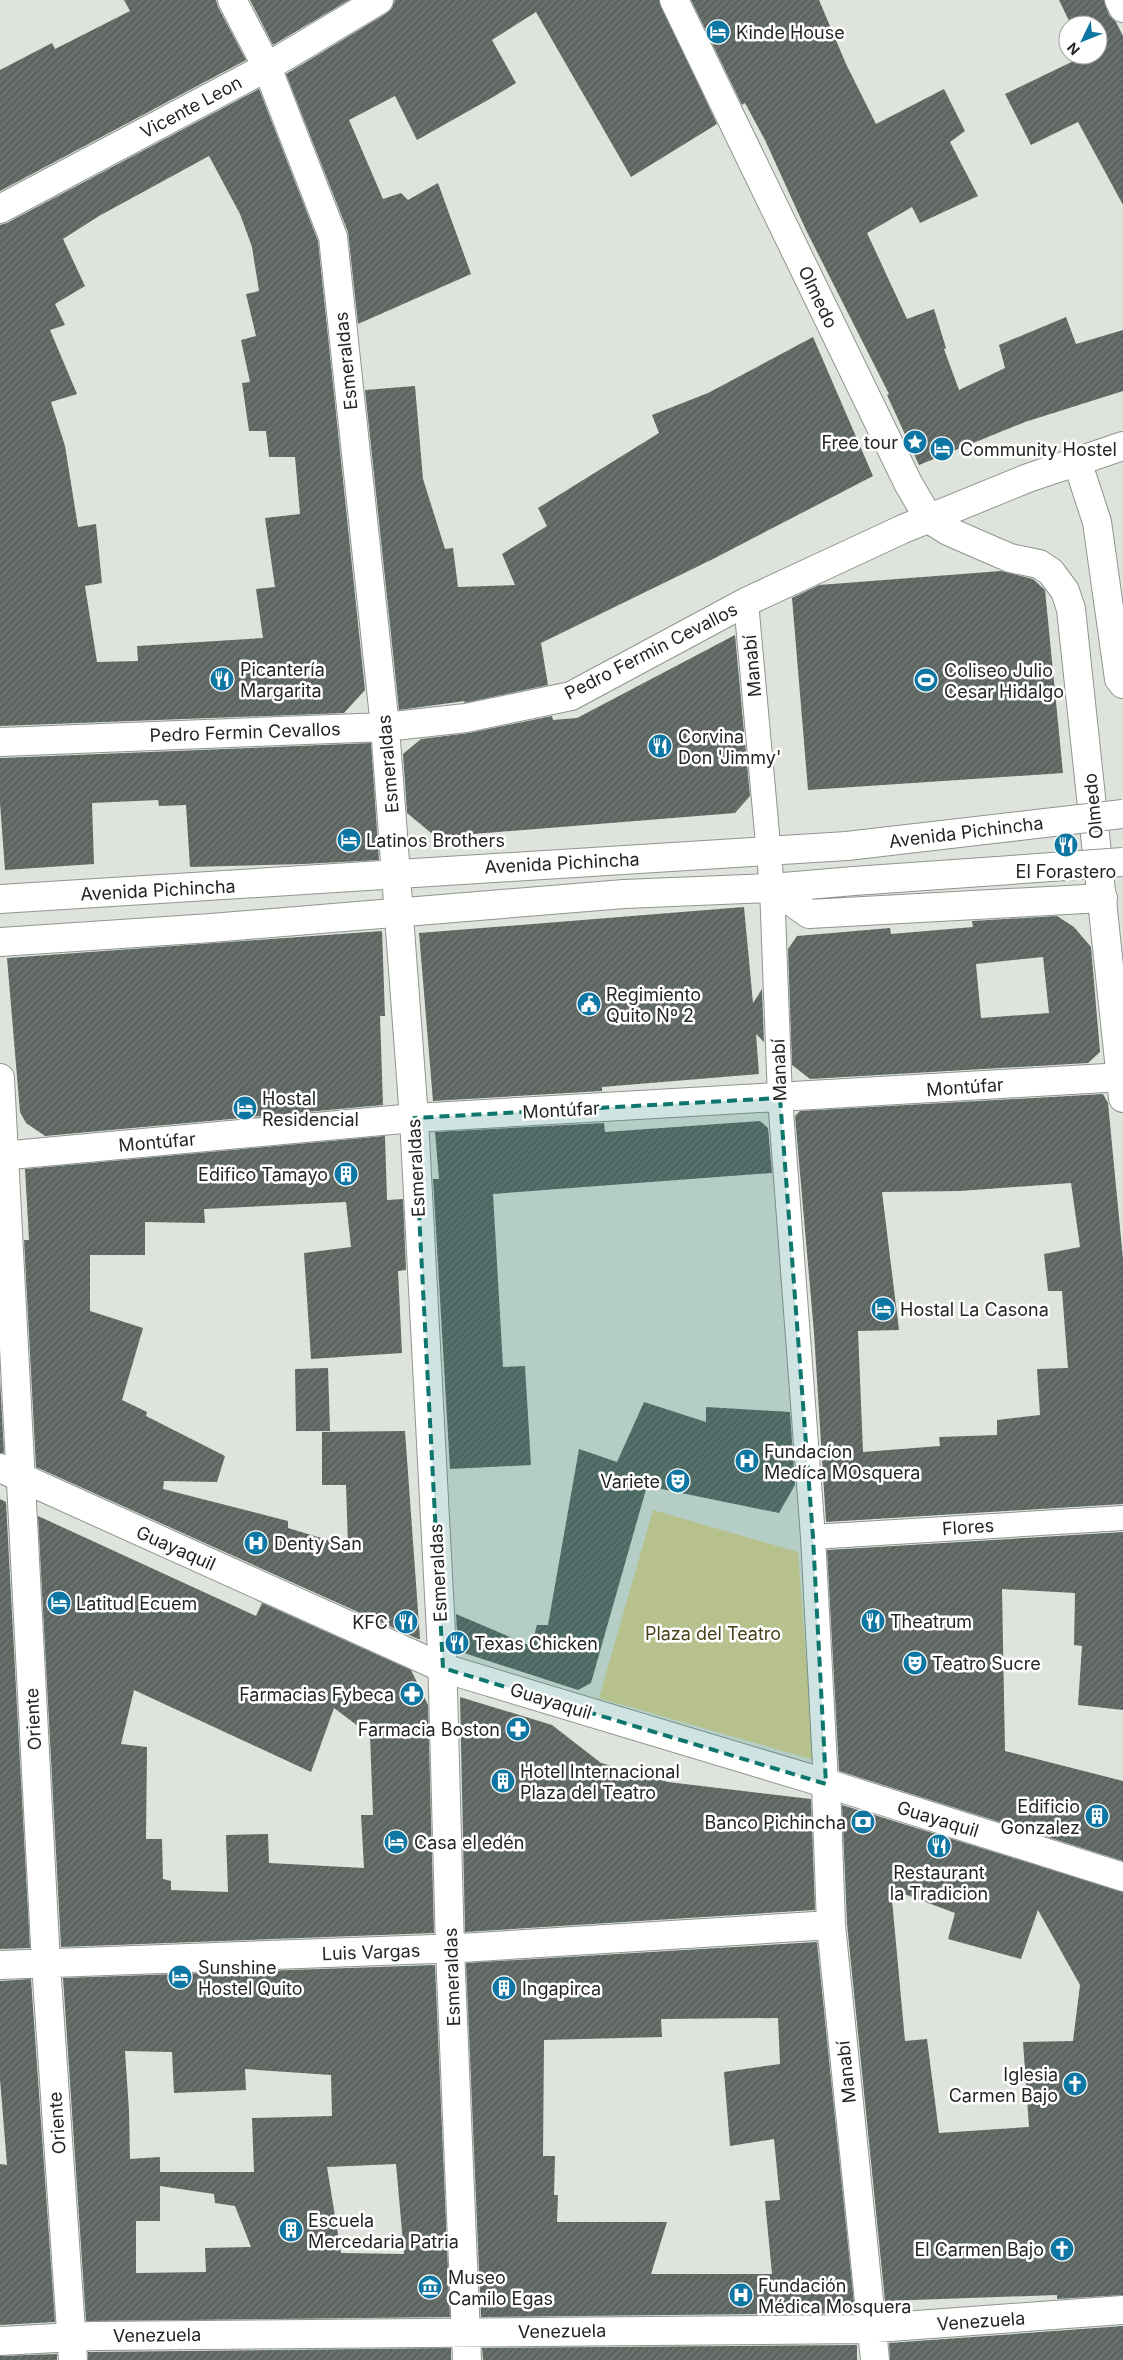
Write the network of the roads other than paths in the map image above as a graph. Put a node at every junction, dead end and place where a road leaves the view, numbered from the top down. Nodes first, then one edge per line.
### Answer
1 (232, 0) edge
2 (380, 0) edge
3 (674, 0) edge
4 (1119, 0) edge
5 (1123, 8) edge
6 (267, 67) junction
7 (0, 210) edge
8 (1123, 446) edge
9 (1077, 461) junction
10 (982, 497) junction
11 (929, 519) junction
12 (1002, 554) junction
13 (746, 602) junction
14 (1123, 684) edge
15 (386, 728) junction
16 (0, 742) edge
17 (1123, 814) edge
18 (769, 851) junction
19 (1123, 862) edge
20 (396, 873) junction
21 (772, 888) junction
22 (1103, 898) junction
23 (0, 899) edge
24 (399, 913) junction
25 (0, 942) edge
26 (0, 1078) edge
27 (1122, 1084) edge
28 (780, 1098) junction
29 (414, 1118) junction
30 (3, 1156) edge
31 (10, 1473) edge
32 (1123, 1518) edge
33 (813, 1537) junction
34 (443, 1668) junction
35 (826, 1784) junction
36 (1123, 1877) edge
37 (831, 1925) junction
38 (450, 1949) junction
39 (46, 1964) junction
40 (0, 1966) edge
41 (1123, 2310) edge
42 (873, 2328) junction
43 (465, 2332) junction
44 (0, 2341) edge
45 (73, 2348) edge
46 (467, 2360) edge
47 (875, 2360) edge

1 - 6 street, Esmeraldas
2 - 6 street, Vicente Leon
3 - 11 street, Olmedo
4 - 5 street
6 - 7 street, Vicente Leon
6 - 15 street, Esmeraldas
8 - 9 street, Pedro Fermin Cevallos
9 - 10 street, Pedro Fermin Cevallos
9 - 14 street
10 - 11 street, Pedro Fermin Cevallos
10 - 12 street
11 - 12 street, Olmedo
11 - 13 street, Pedro Fermin Cevallos
12 - 22 street, Olmedo
13 - 15 street, Pedro Fermin Cevallos
13 - 18 street, Manabí
15 - 16 street, Pedro Fermin Cevallos
15 - 20 street, Esmeraldas
17 - 18 street, Avenida Pichincha, bridge
18 - 20 street, Avenida Pichincha
18 - 21 street, Manabí
19 - 21 street, Avenida Pichincha, bridge
20 - 23 street, Avenida Pichincha
20 - 24 street, Esmeraldas
21 - 22 street
21 - 24 street, Avenida Pichincha
21 - 28 street, Manabí
22 - 27 street, Olmedo
24 - 25 street, Avenida Pichincha
24 - 29 street, Esmeraldas
26 - 30 street, Oriente
27 - 28 street, Montúfar
28 - 29 street, Montúfar
28 - 33 street, Manabí
29 - 30 street, Montúfar
29 - 34 street, Esmeraldas
30 - 31 street, Oriente
31 - 34 street, Guayaquil
31 - 39 street, Oriente
32 - 33 street, Flores
33 - 35 street, Manabí
34 - 35 street, Guayaquil
34 - 38 street, Esmeraldas
35 - 36 street, Guayaquil
35 - 37 street, Manabí
37 - 38 street, Luis Vargas
37 - 42 street, Manabí
38 - 39 street, Luis Vargas
38 - 43 street, Esmeraldas
39 - 40 street, Luis Vargas
39 - 45 street, Oriente
41 - 42 street, Venezuela
42 - 43 street, Venezuela
42 - 47 street, Manabí
43 - 45 street, Venezuela
43 - 46 street, Esmeraldas
44 - 45 street, Venezuela

